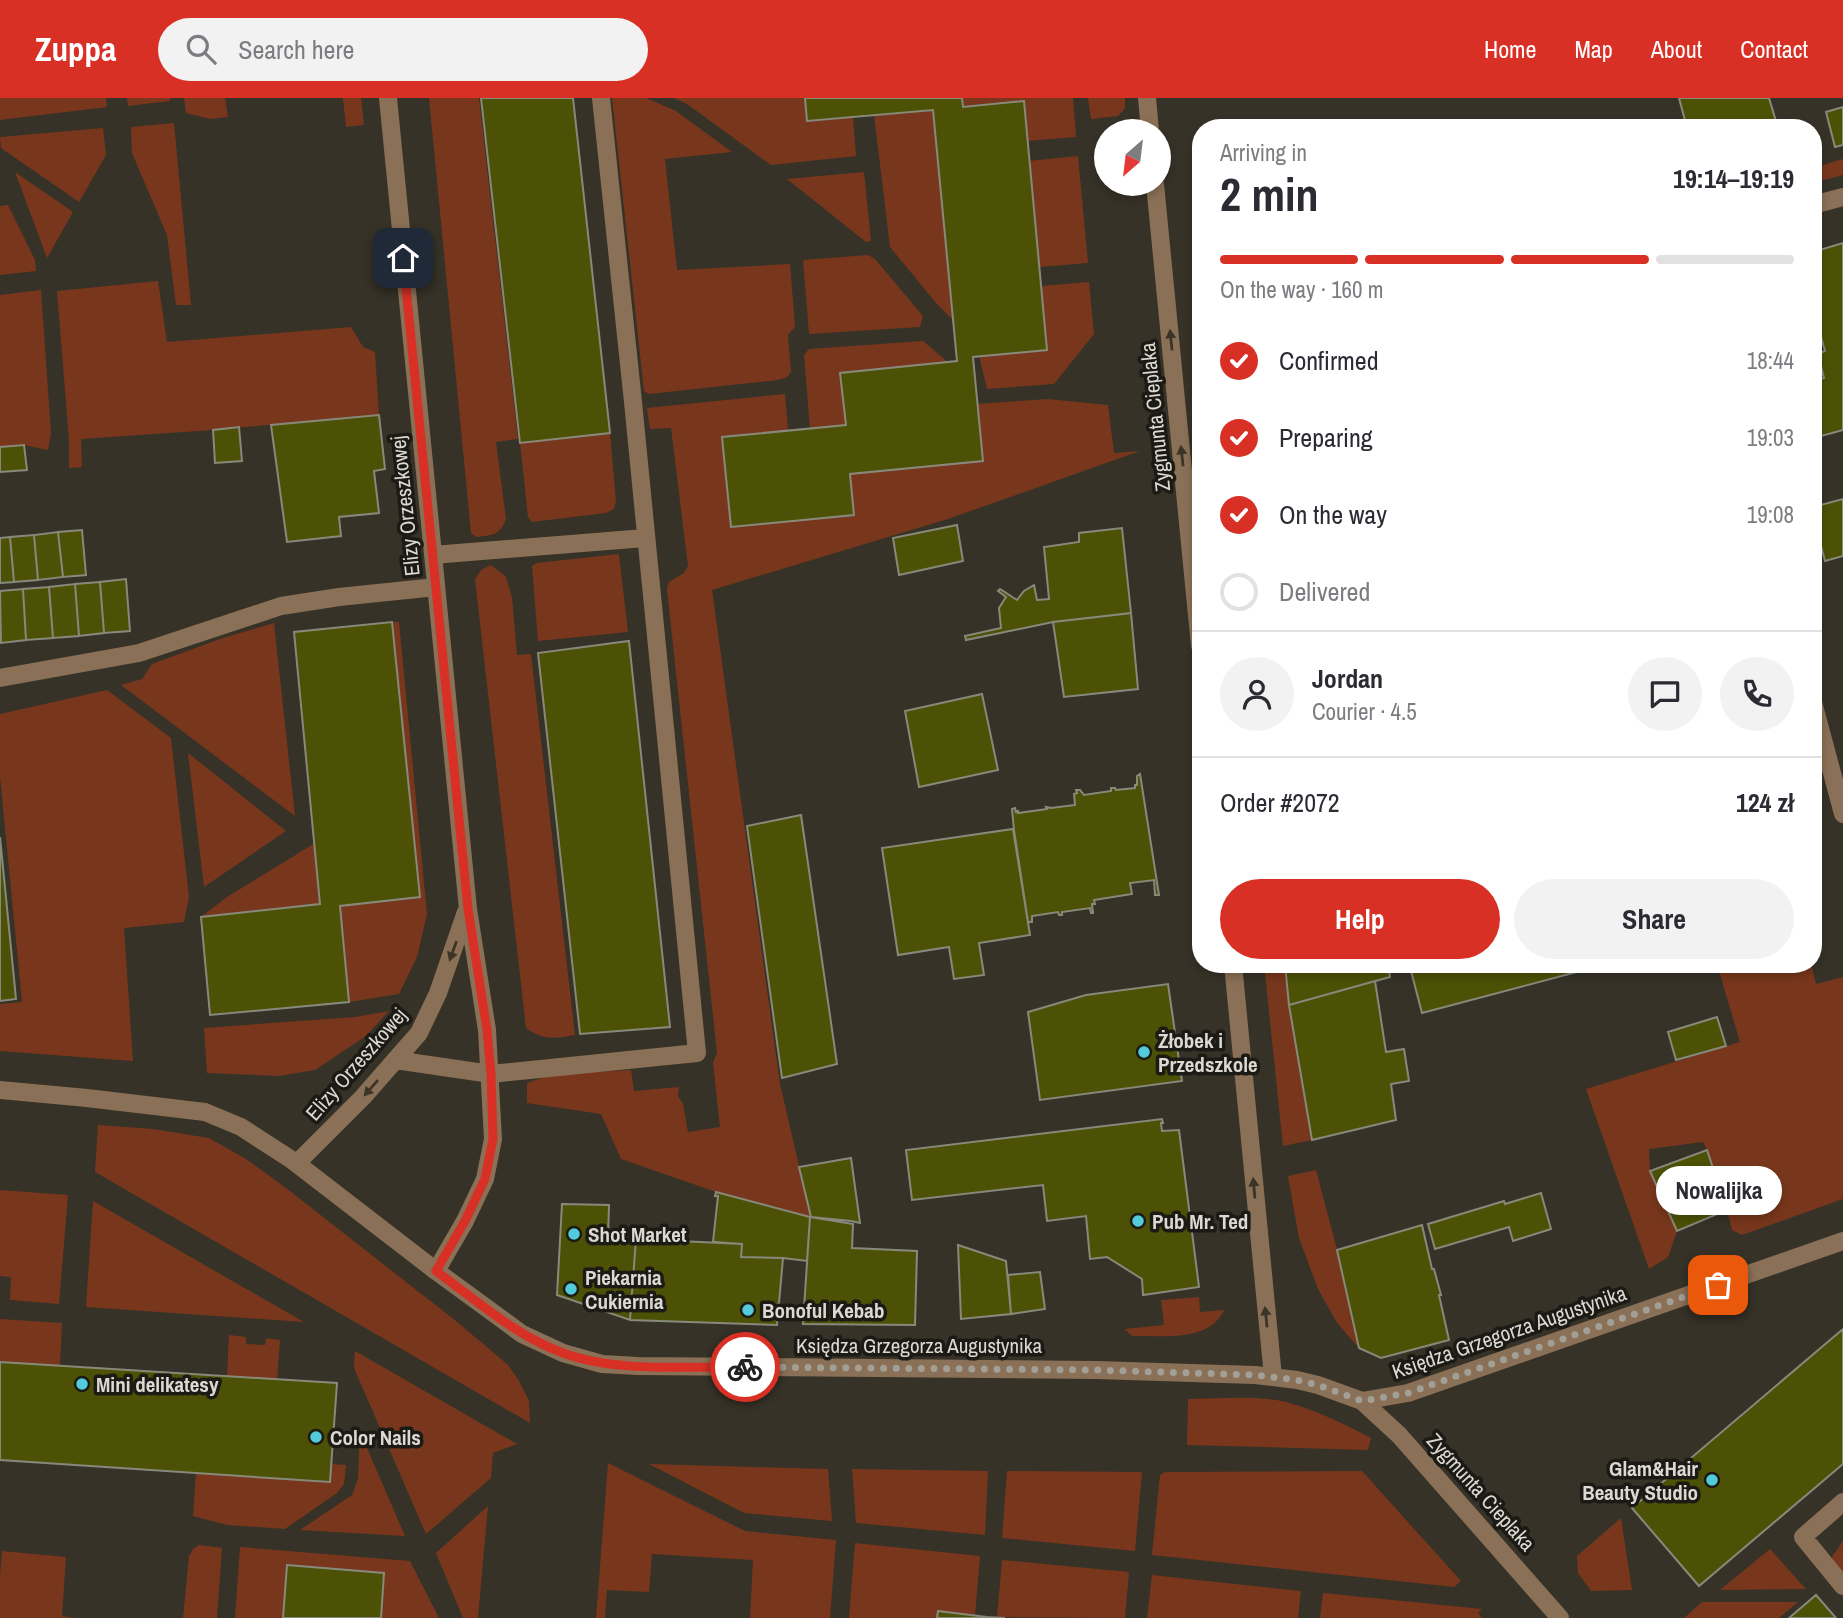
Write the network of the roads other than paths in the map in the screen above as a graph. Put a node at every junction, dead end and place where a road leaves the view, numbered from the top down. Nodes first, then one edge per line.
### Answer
1 (388, 98) edge
2 (601, 98) edge
3 (1147, 98) edge
4 (1149, 119) edge
5 (1156, 196) edge
6 (1843, 197) edge
7 (1822, 203) edge
8 (645, 538) junction
9 (1192, 545) edge
10 (433, 555) junction
11 (436, 587) junction
12 (0, 678) edge
13 (1822, 736) edge
14 (1843, 814) edge
15 (468, 909) junction
16 (1234, 973) edge
17 (395, 1060) junction
18 (491, 1074) junction
19 (0, 1090) edge
20 (297, 1163) junction
21 (1843, 1241) edge
22 (436, 1271) junction
23 (1273, 1377) junction
24 (1362, 1401) junction
25 (1843, 1502) edge
26 (1843, 1586) edge
27 (1560, 1618) edge

1 - 10 street, Elizy Orzeszkowej
2 - 8 street
3 - 4 street
9 -> 5 street, Zygmunta Cieplaka
6 - 7 street
8 - 10 street
8 - 18 street
10 - 11 street, Elizy Orzeszkowej
11 - 12 street
11 - 15 street, Elizy Orzeszkowej
13 - 14 street
15 -> 17 street, Elizy Orzeszkowej
15 - 18 street, Elizy Orzeszkowej
23 -> 16 street
17 - 18 street
17 -> 20 street, Elizy Orzeszkowej
18 - 22 street, Elizy Orzeszkowej
19 - 20 street, Księdza Grzegorza Augustynika
20 - 22 street, Księdza Grzegorza Augustynika
21 - 24 street, Księdza Grzegorza Augustynika
22 - 23 street, Księdza Grzegorza Augustynika
23 - 24 street, Księdza Grzegorza Augustynika
24 - 27 street, Zygmunta Cieplaka
25 - 26 street

